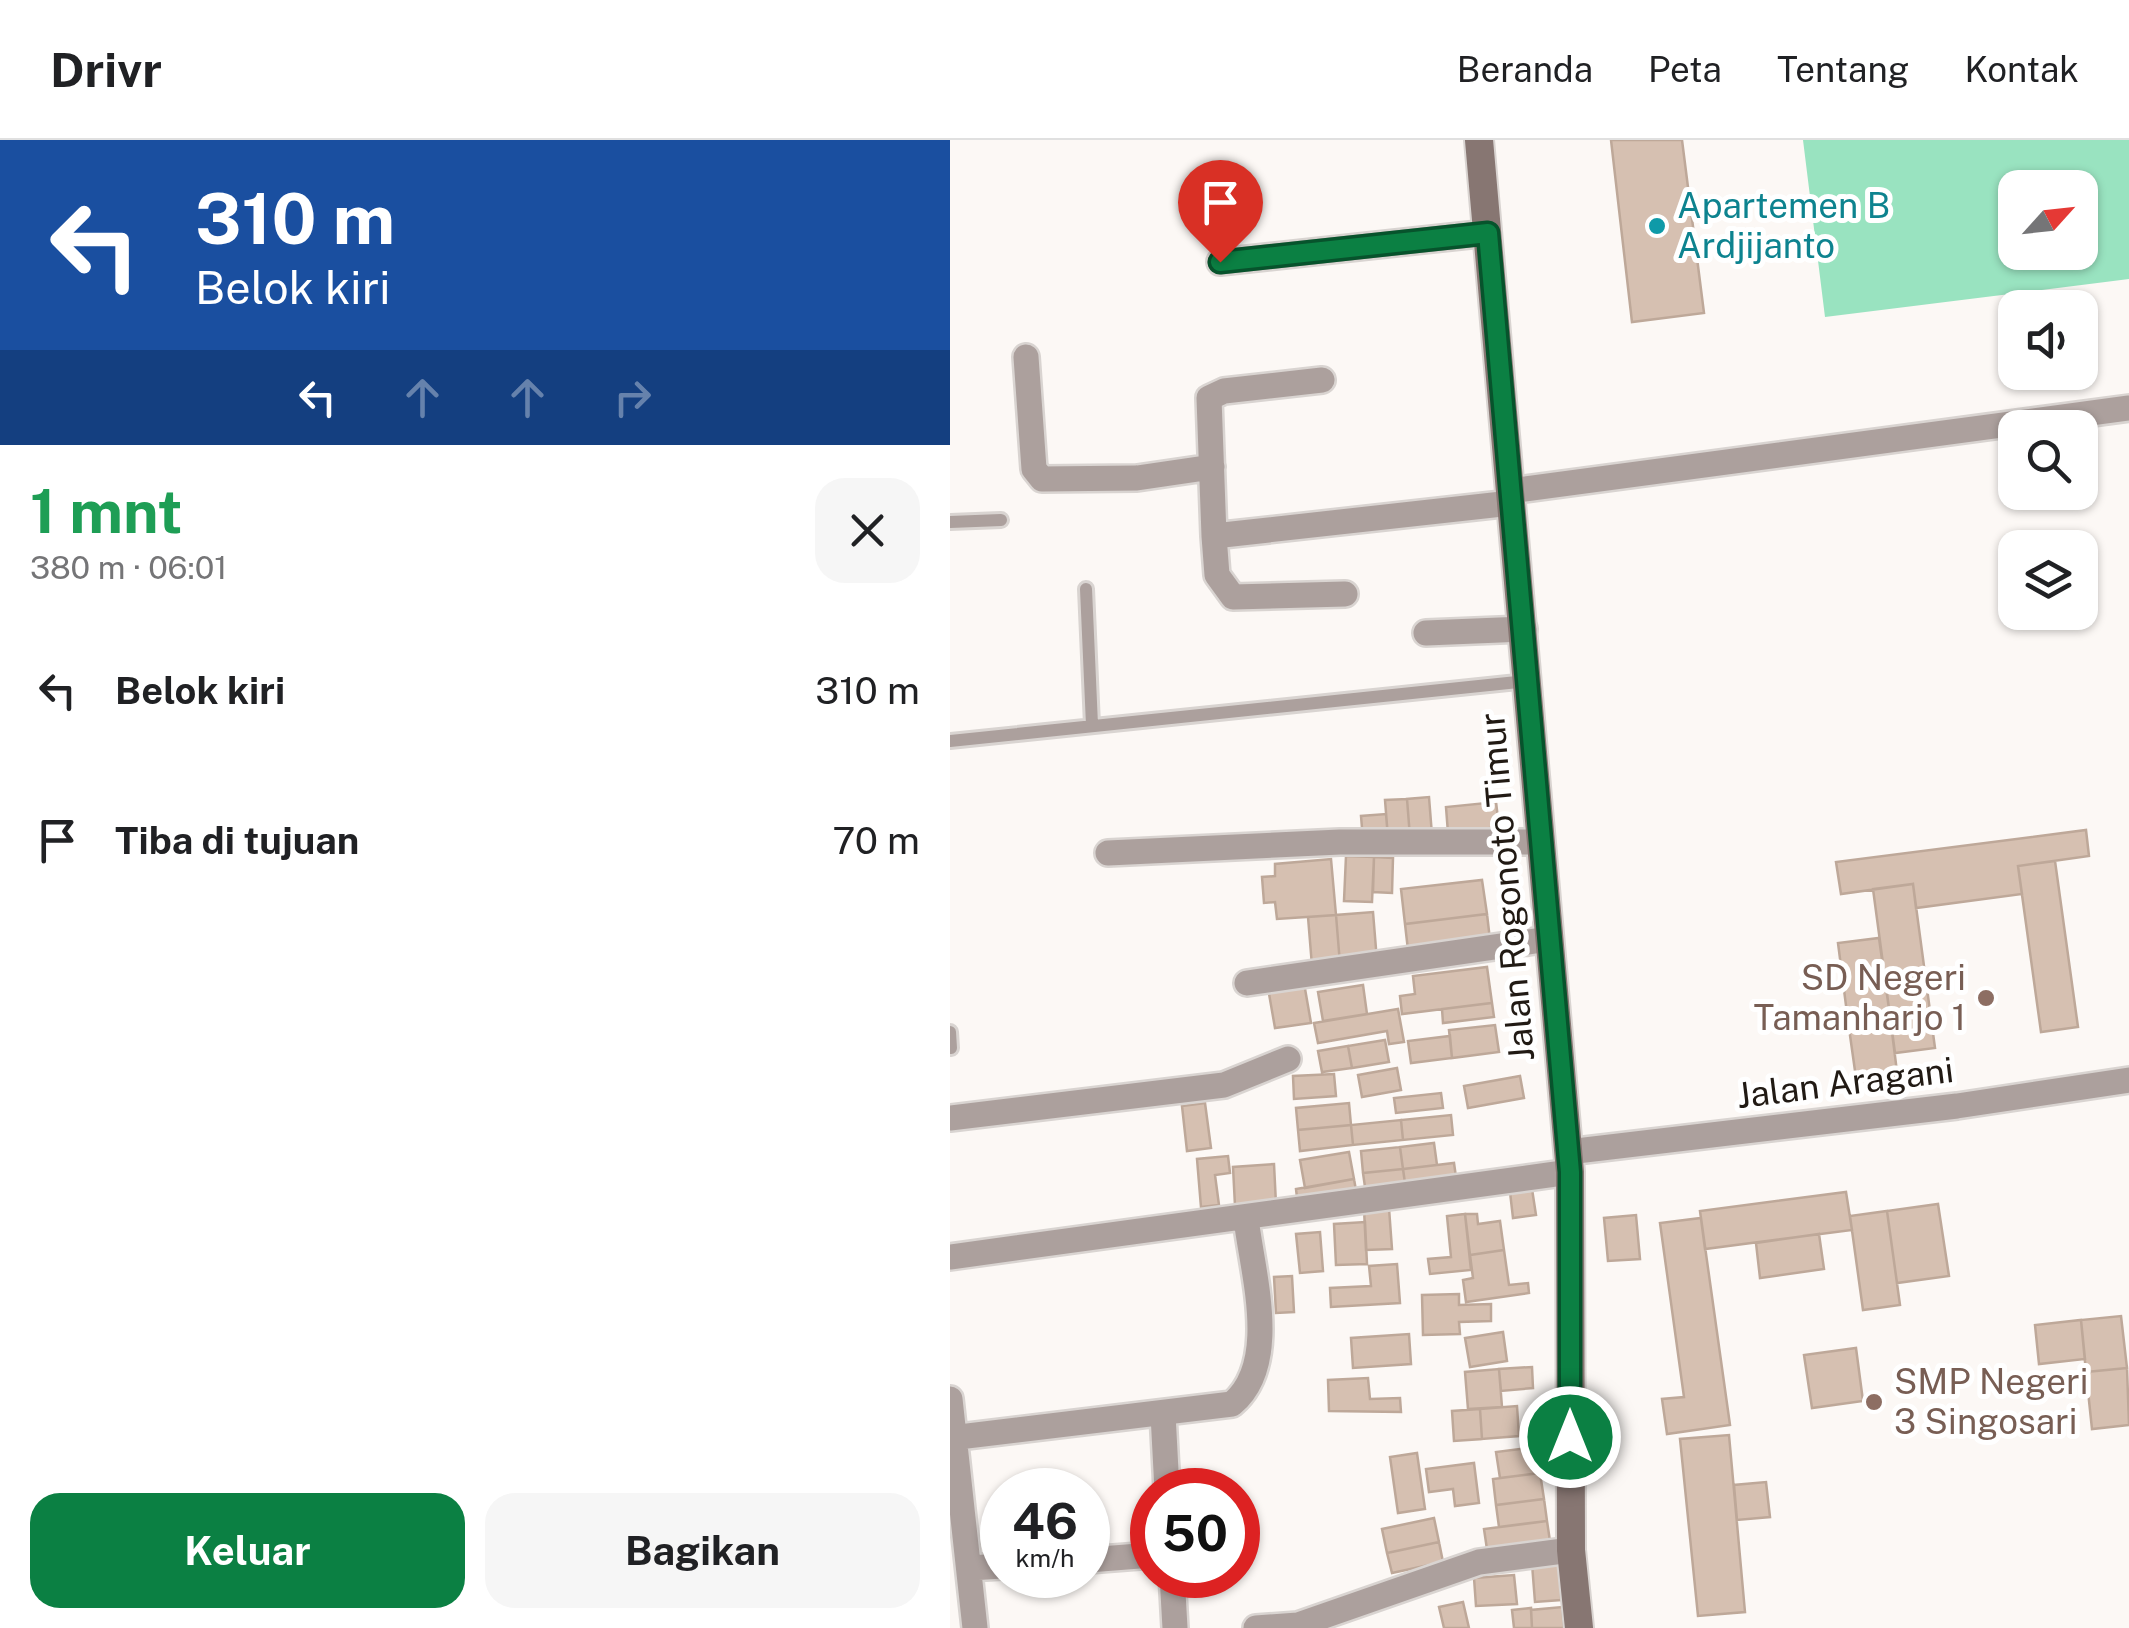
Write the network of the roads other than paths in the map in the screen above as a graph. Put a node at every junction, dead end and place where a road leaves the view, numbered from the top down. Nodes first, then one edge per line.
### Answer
1 (1479, 140) edge
2 (1488, 233) junction
3 (1220, 262) dead end
4 (1026, 357) dead end
5 (1322, 380) dead end
6 (2129, 408) edge
7 (1212, 467) junction
8 (1510, 497) junction
9 (1000, 520) dead end
10 (950, 522) edge
11 (1214, 536) junction
12 (1086, 588) dead end
13 (1345, 594) dead end
14 (1524, 630) junction
15 (1426, 634) dead end
16 (1526, 681) junction
17 (1092, 725) junction
18 (950, 740) edge
19 (1541, 842) junction
20 (1108, 852) dead end
21 (1549, 939) junction
22 (1247, 983) dead end
23 (950, 1032) edge
24 (951, 1048) edge
25 (1288, 1059) dead end
26 (2129, 1080) edge
27 (950, 1118) edge
28 (1569, 1162) junction
29 (1246, 1218) junction
30 (950, 1257) edge
31 (950, 1399) edge
32 (1163, 1414) junction
33 (952, 1438) edge
34 (1166, 1468) edge
35 (1571, 1550) junction
36 (980, 1567) edge
37 (970, 1568) junction
38 (1173, 1598) edge
39 (974, 1628) edge
40 (1175, 1628) edge
41 (1256, 1628) edge
42 (1579, 1628) edge

1 - 2 main road, Jalan Rogonoto Timur
2 - 3 street
2 - 8 main road, Jalan Rogonoto Timur
4 - 7 street
5 - 7 street
6 - 8 street
7 - 11 street
8 - 11 street
8 - 14 main road, Jalan Rogonoto Timur
9 - 10 lane
11 - 13 street
12 - 17 lane
14 - 15 street
14 - 16 main road, Jalan Rogonoto Timur
16 - 17 lane
16 - 19 main road, Jalan Rogonoto Timur
17 - 18 lane
19 - 20 street
19 - 21 main road, Jalan Rogonoto Timur
21 - 22 street
21 - 28 main road, Jalan Rogonoto Timur
23 - 24 lane
25 - 27 street
26 - 28 street, Jalan Aragani
28 - 29 street, Jalan Aragani
28 - 35 main road, Jalan Rogonoto Timur
29 - 30 street, Jalan Aragani
29 - 32 street
31 - 33 street
32 - 33 street
32 - 34 street
33 - 37 street
35 - 41 street
35 - 42 main road, Jalan Rogonoto Timur
36 - 37 street
37 - 39 street
38 - 40 street

